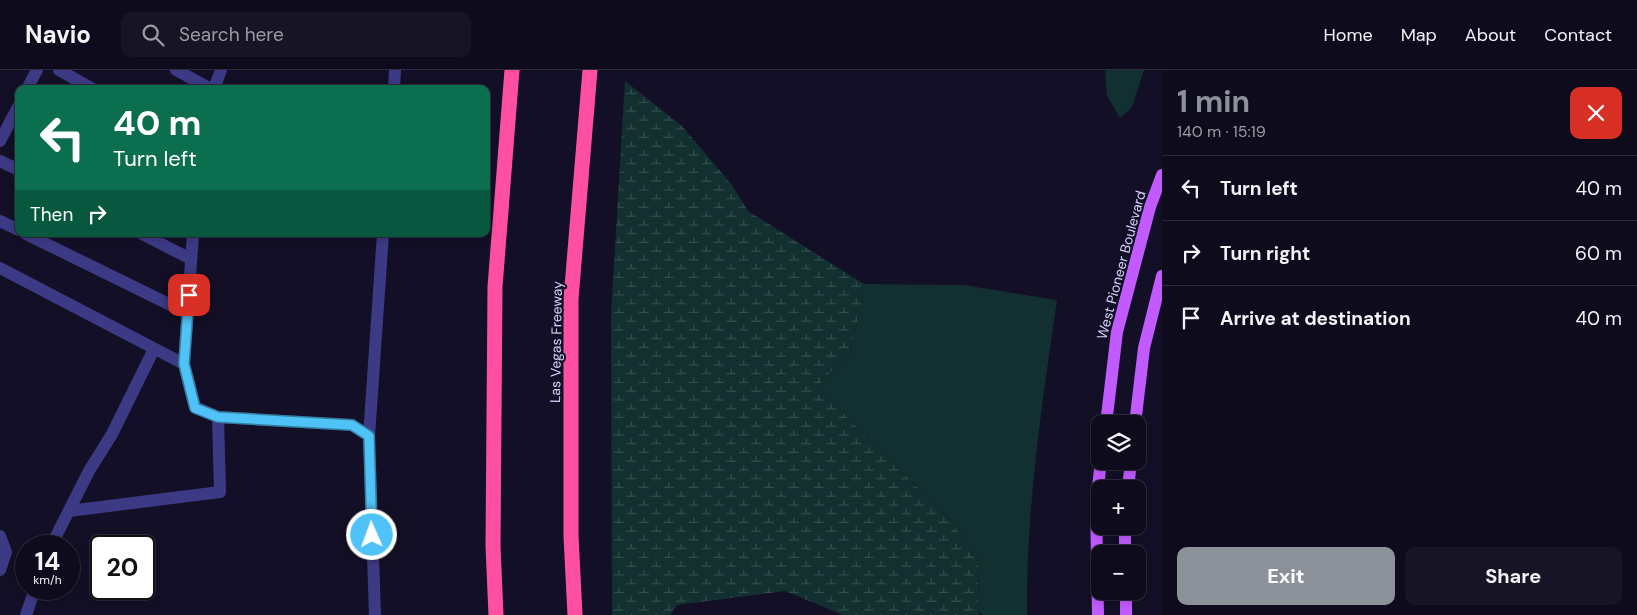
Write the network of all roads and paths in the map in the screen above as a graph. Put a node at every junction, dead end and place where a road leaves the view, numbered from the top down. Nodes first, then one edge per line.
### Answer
1 (37, 70) edge
2 (59, 70) edge
3 (176, 70) edge
4 (221, 70) edge
5 (395, 70) edge
6 (512, 70) edge
7 (590, 70) edge
8 (29, 85) edge
9 (87, 85) edge
10 (205, 85) edge
11 (215, 85) edge
12 (394, 85) edge
13 (15, 112) edge
14 (0, 140) edge
15 (0, 161) edge
16 (15, 168) edge
17 (1162, 175) edge
18 (0, 221) edge
19 (15, 228) edge
20 (32, 237) edge
21 (148, 237) edge
22 (193, 237) edge
23 (384, 237) edge
24 (191, 259) junction
25 (0, 268) edge
26 (1162, 276) edge
27 (187, 314) junction
28 (154, 349) junction
29 (184, 364) junction
30 (1107, 415) edge
31 (1136, 415) edge
32 (218, 417) junction
33 (369, 436) junction
34 (1100, 470) edge
35 (69, 511) junction
36 (57, 535) edge
37 (0, 536) edge
38 (0, 570) edge
39 (31, 600) edge
40 (1126, 600) edge
41 (26, 615) edge
42 (375, 615) edge
43 (496, 615) edge
44 (575, 615) edge
45 (1098, 615) edge
46 (1126, 615) edge

1 - 8 lane
2 - 9 lane
3 - 10 lane
4 - 11 lane
5 - 12 lane
6 - 43 highway
7 - 44 highway, Las Vegas Freeway
13 - 14 lane
15 - 16 lane
17 - 30 main road, West Pioneer Boulevard
18 - 19 lane
20 - 27 lane
21 - 24 lane
22 - 24 lane
23 - 33 lane
24 - 27 lane
25 - 28 lane
26 - 31 main road
27 - 29 lane
28 - 29 lane
28 - 35 lane
29 - 32 lane
32 - 33 lane
32 - 35 lane
33 - 42 lane
34 - 45 main road
35 - 36 lane
37 - 38 lane
39 - 41 lane
40 - 46 main road

